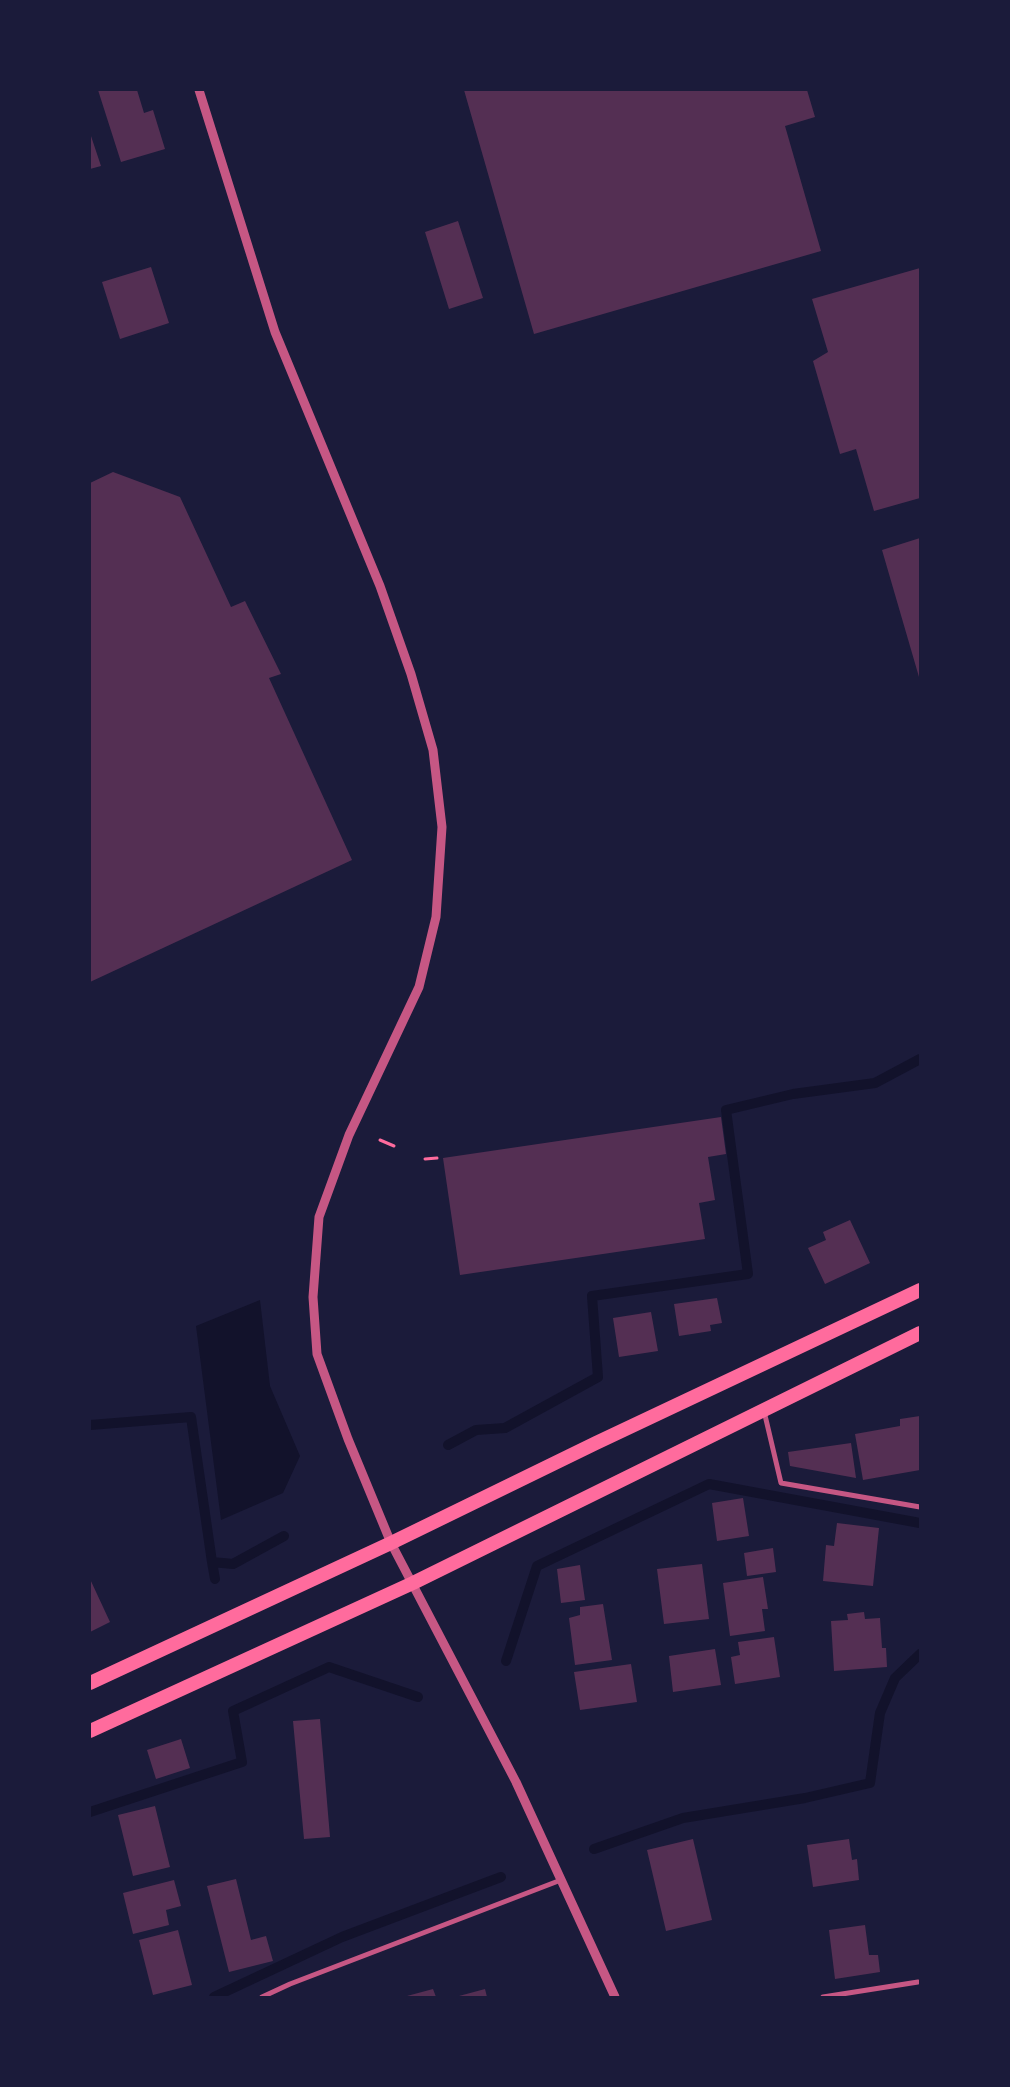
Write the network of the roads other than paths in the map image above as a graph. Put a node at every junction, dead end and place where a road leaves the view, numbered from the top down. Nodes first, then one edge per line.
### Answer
1 (199, 90) edge
2 (920, 1290) edge
3 (920, 1333) edge
4 (764, 1410) junction
5 (920, 1508) edge
6 (391, 1543) junction
7 (414, 1583) junction
8 (90, 1682) edge
9 (90, 1731) edge
10 (561, 1880) junction
11 (918, 1982) dead end
12 (262, 1997) edge
13 (615, 1997) edge
14 (822, 1997) edge

1 - 6 street
2 - 6 highway
3 - 4 highway
4 - 5 street
4 - 7 highway
6 - 7 street
6 - 8 highway
7 - 9 highway
7 - 10 street
10 - 12 street
10 - 13 street
11 - 14 street

